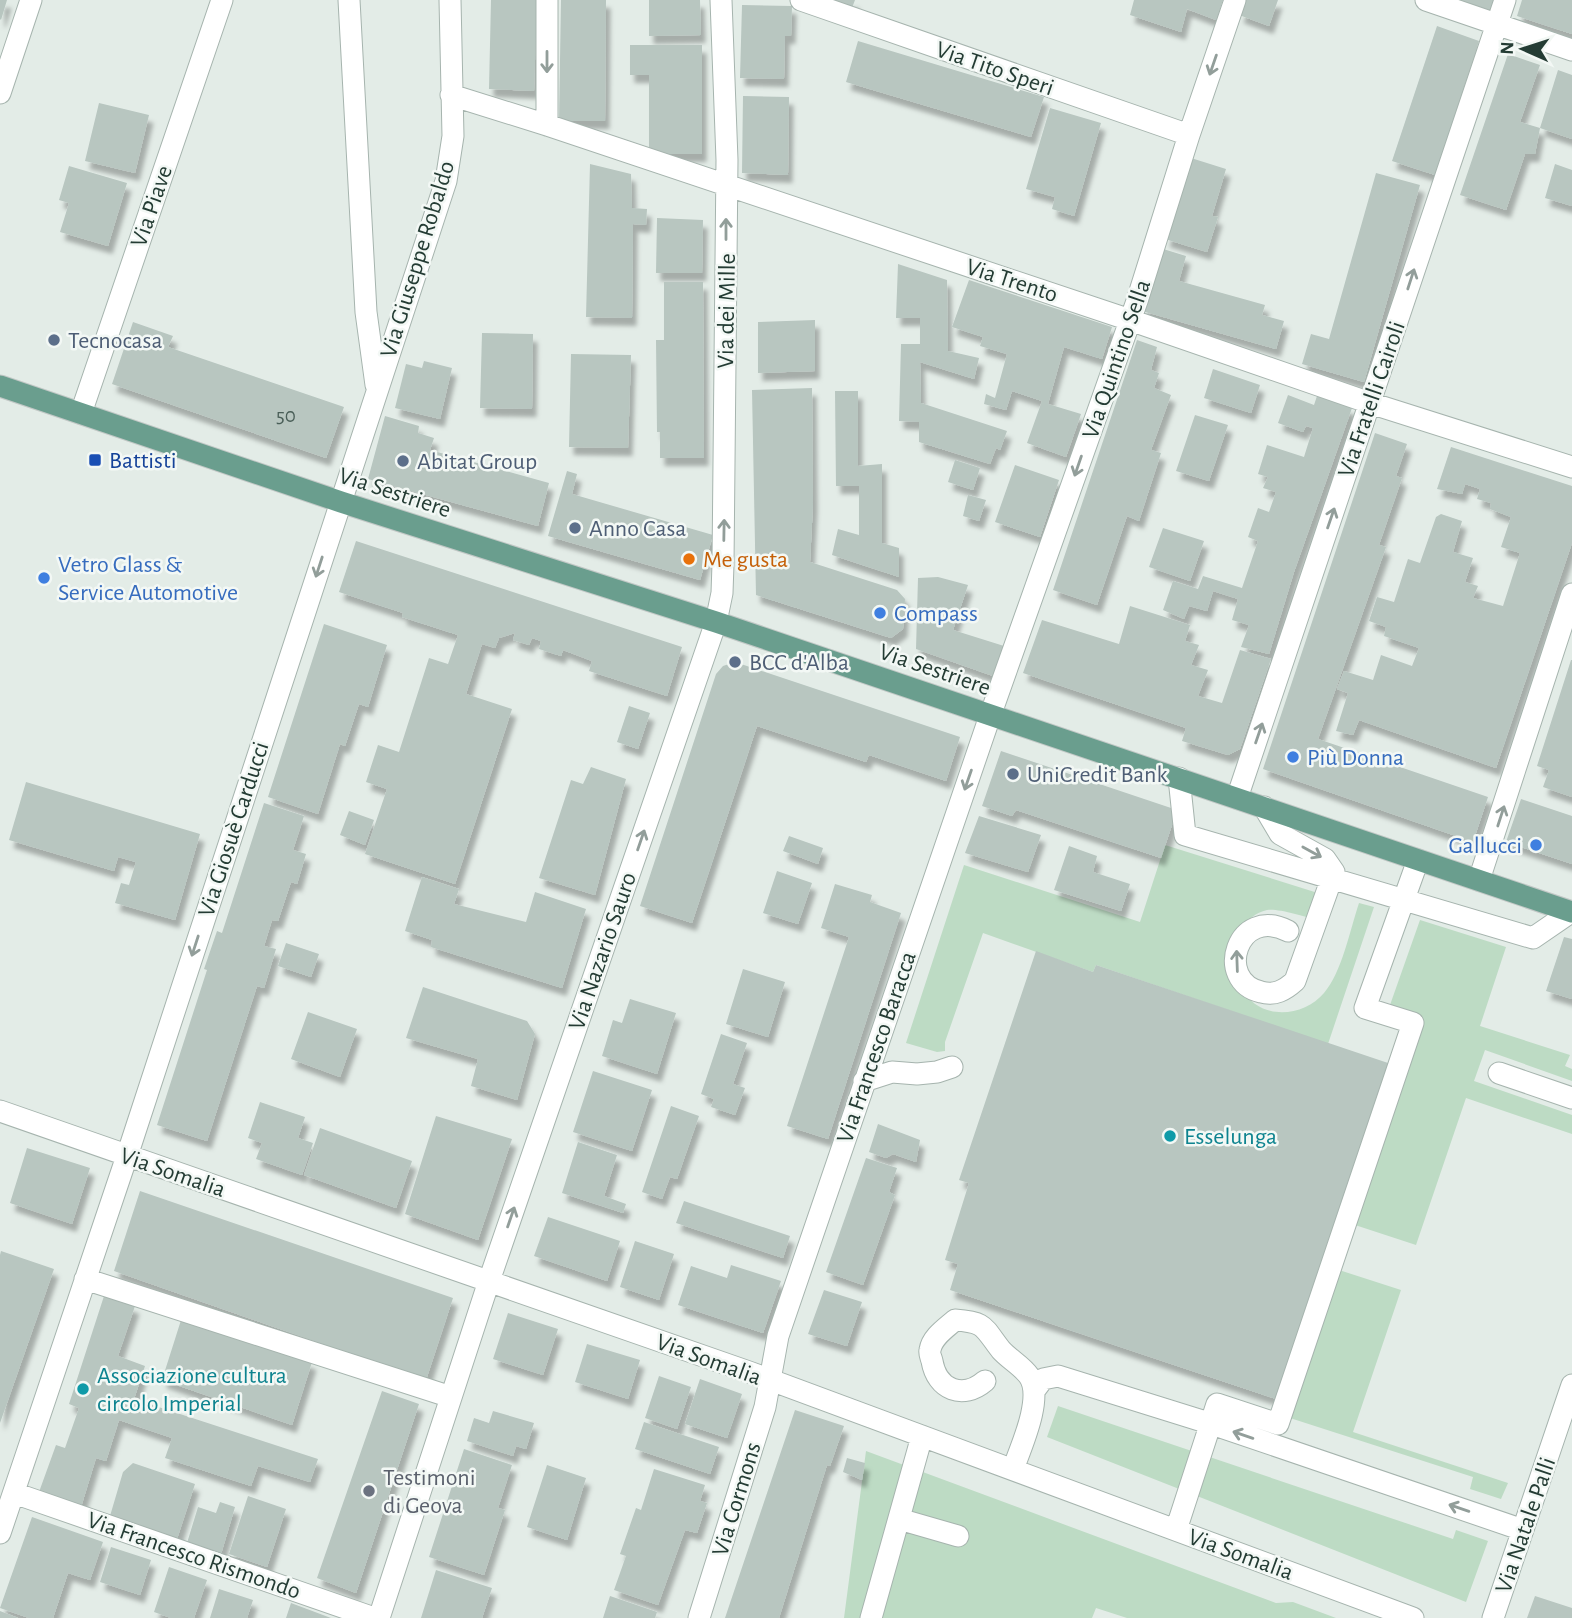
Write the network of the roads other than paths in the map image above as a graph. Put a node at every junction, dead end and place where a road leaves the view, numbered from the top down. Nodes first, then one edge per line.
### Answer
1 (31, 0) edge
2 (222, 0) edge
3 (349, 0) edge
4 (450, 0) edge
5 (547, 0) edge
6 (721, 0) edge
7 (801, 0) edge
8 (1235, 0) edge
9 (1426, 0) edge
10 (1505, 0) edge
11 (1497, 23) junction
12 (1572, 50) edge
13 (0, 93) edge
14 (451, 94) junction
15 (547, 125) junction
16 (1189, 135) junction
17 (726, 186) junction
18 (1130, 320) junction
19 (0, 386) edge
20 (376, 390) junction
21 (1370, 403) junction
22 (81, 413) junction
23 (1572, 467) edge
24 (341, 502) junction
25 (1572, 594) edge
26 (716, 622) junction
27 (990, 716) junction
28 (1179, 778) junction
29 (1237, 798) junction
30 (1264, 807) junction
31 (1418, 860) junction
32 (1332, 878) junction
33 (1479, 880) junction
34 (1403, 899) junction
35 (1572, 912) edge
36 (1288, 932) dead end
37 (952, 1067) dead end
38 (1499, 1073) dead end
39 (864, 1082) junction
40 (1572, 1098) edge
41 (0, 1111) edge
42 (127, 1156) junction
43 (85, 1279) junction
44 (488, 1281) junction
45 (769, 1380) junction
46 (985, 1381) dead end
47 (1571, 1390) edge
48 (1034, 1391) junction
49 (451, 1397) junction
50 (1212, 1424) junction
51 (922, 1436) junction
52 (1013, 1469) junction
53 (13, 1493) junction
54 (899, 1519) junction
55 (1176, 1530) junction
56 (1523, 1530) junction
57 (0, 1533) edge
58 (958, 1536) dead end
59 (376, 1618) edge
60 (699, 1618) edge
61 (871, 1618) edge
62 (1413, 1618) edge
63 (1493, 1618) edge

1 - 13 street
2 - 22 street, Via Piave
3 - 20 street, Via Giuseppe Robaldo
4 - 14 street, Via Giuseppe Robaldo
5 -> 15 street
6 - 17 street, Via dei Mille
7 - 16 street, Via Tito Speri
8 -> 16 street, Via Quintino Sella
9 - 11 street
10 - 11 street, Via Fratelli Cairoli
11 - 12 street
21 -> 11 street, Via Fratelli Cairoli
14 - 15 street, Via Trento
14 - 20 street, Via Giuseppe Robaldo
15 - 17 street, Via Trento
16 - 18 street, Via Quintino Sella
17 - 18 street, Via Trento
26 -> 17 street, Via dei Mille
18 - 21 street, Via Trento
18 -> 27 street, Via Quintino Sella
19 - 22 main road, Via Sestriere
20 - 24 street, Via Giuseppe Robaldo
21 - 23 street, Via Trento
29 -> 21 street, Via Fratelli Cairoli
22 - 24 main road, Via Sestriere
24 - 26 main road, Via Sestriere
24 -> 42 street, Via Giosuè Carducci
33 -> 25 street
26 - 27 main road, Via Sestriere
44 -> 26 street, Via Nazario Sauro
27 - 28 main road, Via Sestriere
27 -> 39 street, Via Francesco Baracca
28 - 29 main road, Via Sestriere
28 - 32 street
29 - 30 main road, Via Sestriere
30 - 31 main road, Via Sestriere
30 -> 32 street
31 - 33 main road, Via Sestriere
31 - 34 street
32 - 34 street
32 -> 36 street
33 - 35 main road, Via Sestriere
34 - 35 street
34 - 50 street
37 - 39 street
38 - 40 street
39 - 45 street, Via Francesco Baracca
41 - 42 street, Via Somalia
42 - 43 street
42 - 44 street, Via Somalia
43 - 49 street
43 - 53 street
44 - 45 street, Via Somalia
44 - 49 street, Via Nazario Sauro
45 - 51 street, Via Somalia
45 - 60 street, Via Cormons
46 - 48 street
47 - 56 street, Via Natale Palli
48 - 50 street
48 - 52 street
49 - 59 street, Via Nazario Sauro
50 - 55 street
56 -> 50 street
51 - 52 street, Via Somalia
51 - 54 street
52 - 55 street, Via Somalia
53 - 57 street
53 - 59 street, Via Francesco Rismondo
54 - 58 street
54 - 61 street
55 - 62 street, Via Somalia
56 - 63 street, Via Natale Palli

